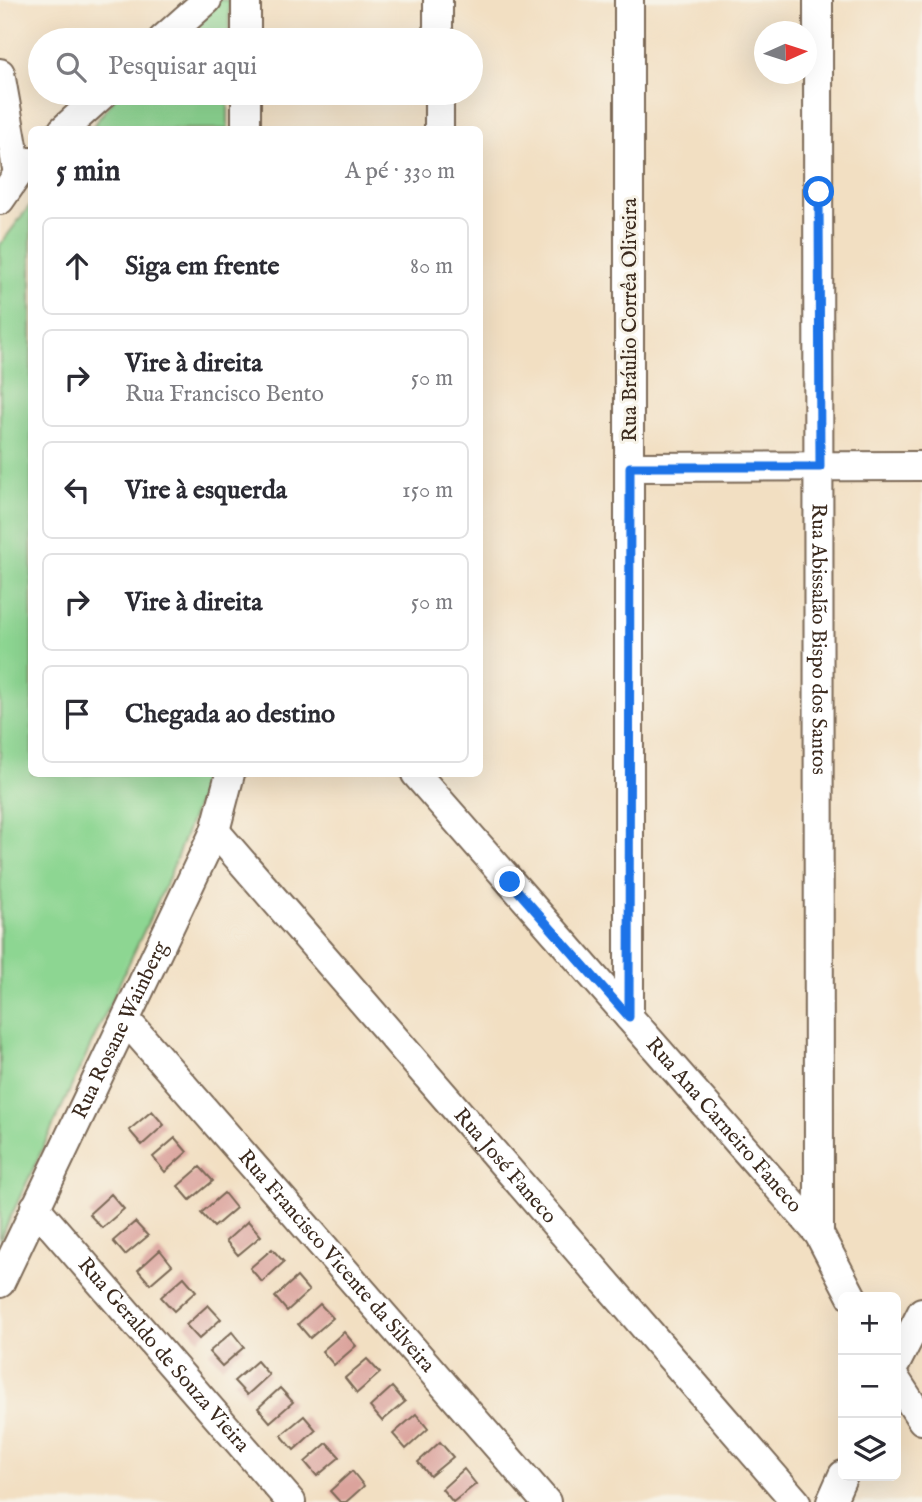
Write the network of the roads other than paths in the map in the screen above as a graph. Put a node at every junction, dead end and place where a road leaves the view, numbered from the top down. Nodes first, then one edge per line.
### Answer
1 (207, 0) edge
2 (246, 0) edge
3 (438, 0) edge
4 (629, 0) edge
5 (818, 0) edge
6 (176, 28) edge
7 (246, 28) edge
8 (438, 28) edge
9 (0, 72) edge
10 (91, 105) edge
11 (246, 105) edge
12 (439, 105) edge
13 (67, 126) edge
14 (246, 126) edge
15 (439, 126) edge
16 (25, 167) edge
17 (0, 200) edge
18 (922, 466) edge
19 (630, 467) junction
20 (820, 467) junction
21 (229, 777) edge
22 (419, 777) edge
23 (442, 777) edge
24 (442, 804) junction
25 (215, 831) junction
26 (629, 1017) junction
27 (126, 1020) junction
28 (35, 1207) junction
29 (819, 1234) junction
30 (0, 1283) edge
31 (849, 1292) edge
32 (922, 1312) edge
33 (900, 1355) edge
34 (901, 1388) edge
35 (922, 1420) edge
36 (840, 1481) edge
37 (291, 1502) edge
38 (546, 1502) edge
39 (796, 1502) edge
40 (831, 1502) edge

1 - 6 street
2 - 7 street
3 - 8 street
4 - 19 street, Rua Bráulio Corrêa Oliveira
5 - 20 street, Rua Abissalão Bispo dos Santos
9 - 16 street
10 - 13 street
11 - 14 street
12 - 15 street
16 - 17 street
18 - 20 street
19 - 20 street
19 - 26 street, Rua Bráulio Corrêa Oliveira
20 - 29 street, Rua Abissalão Bispo dos Santos
21 - 25 street, Rua Rosane Wainberg
22 - 24 street, Rua Ana Carneiro Faneco
23 - 24 street
24 - 26 street, Rua Ana Carneiro Faneco
25 - 27 street, Rua Rosane Wainberg
25 - 39 street, Rua José Faneco
26 - 29 street, Rua Ana Carneiro Faneco
27 - 28 street, Rua Rosane Wainberg
27 - 38 street, Rua Francisco Vicente da Silveira
28 - 30 street, Rua Rosane Wainberg
28 - 37 street, Rua Geraldo de Souza Vieira
29 - 31 street, Rua Ana Carneiro Faneco
32 - 33 street
34 - 35 street
36 - 40 street

